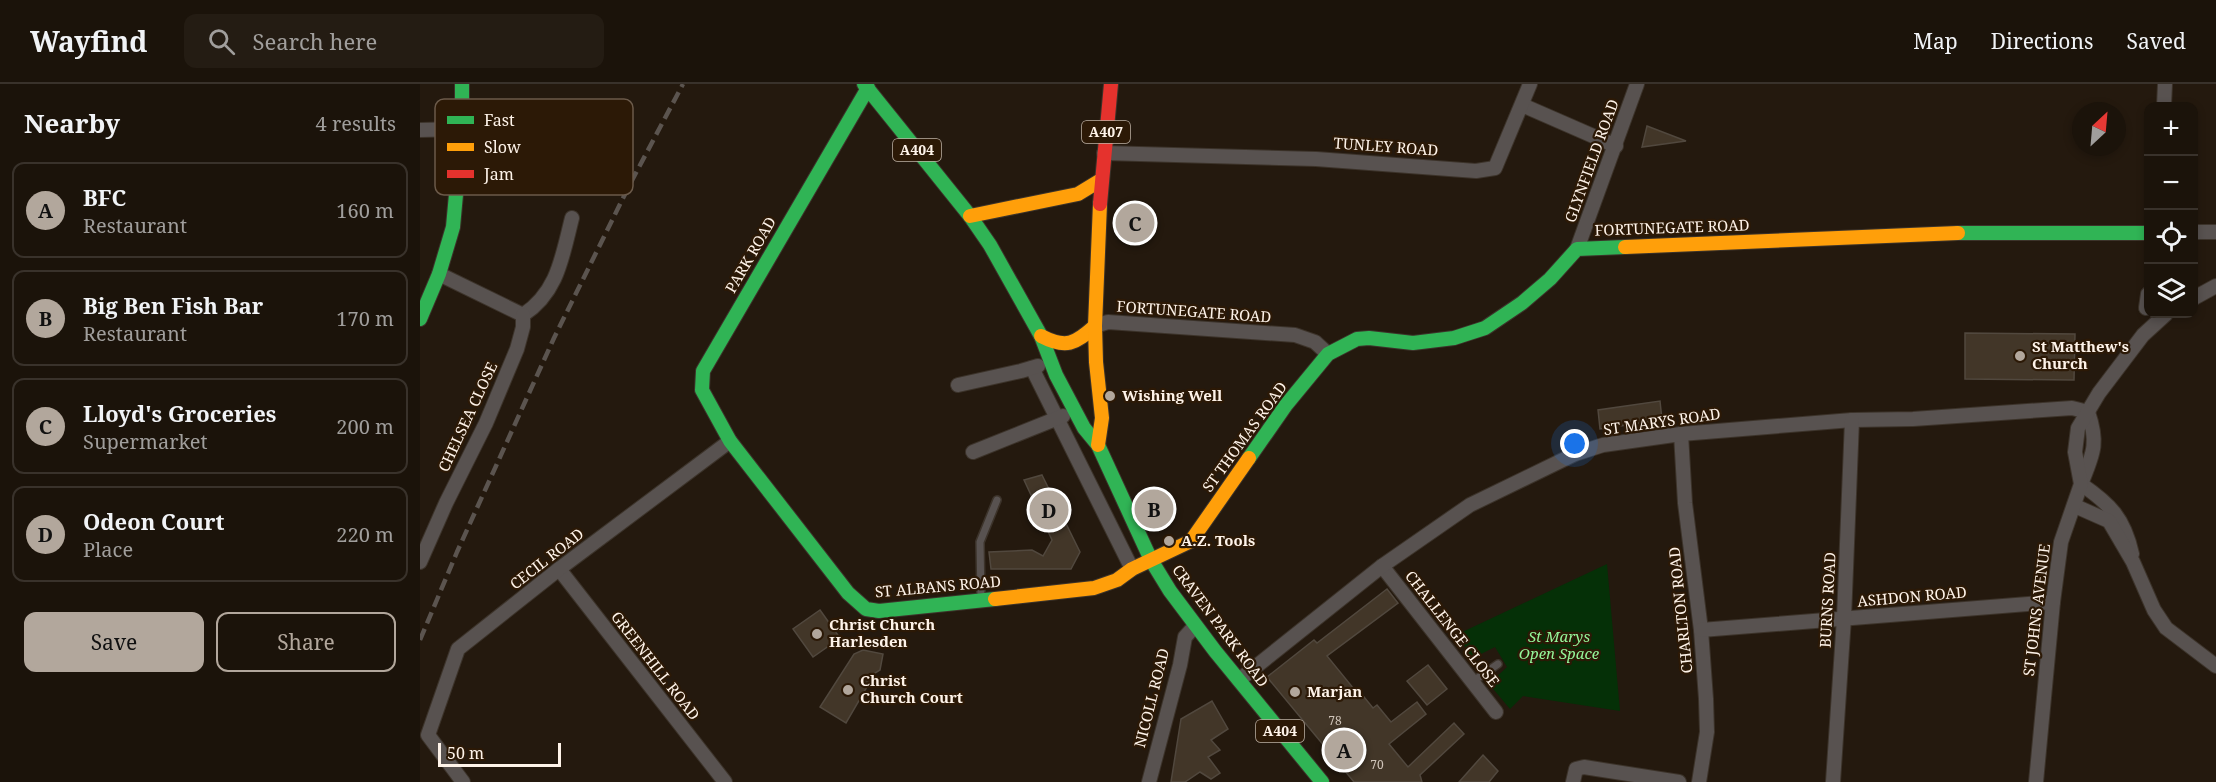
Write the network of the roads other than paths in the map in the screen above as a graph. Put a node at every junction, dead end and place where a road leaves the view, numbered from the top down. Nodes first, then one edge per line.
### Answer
1 (1111, 84) edge
2 (1530, 84) edge
3 (1637, 84) edge
4 (2165, 84) edge
5 (866, 86) edge
6 (2164, 102) edge
7 (1522, 105) junction
8 (420, 130) edge
9 (435, 130) edge
10 (1616, 146) junction
11 (1104, 153) junction
12 (1101, 180) junction
13 (1078, 194) junction
14 (456, 195) edge
15 (1007, 209) junction
16 (1101, 213) junction
17 (970, 216) junction
18 (572, 218) dead end
19 (2198, 232) edge
20 (2216, 232) edge
21 (2144, 233) edge
22 (990, 245) junction
23 (1577, 249) junction
24 (440, 274) junction
25 (2216, 286) edge
26 (2198, 295) edge
27 (523, 315) junction
28 (2162, 318) edge
29 (420, 319) edge
30 (1095, 326) junction
31 (1041, 336) junction
32 (1328, 354) junction
33 (1050, 361) junction
34 (1032, 368) junction
35 (958, 385) dead end
36 (1075, 410) junction
37 (2088, 412) junction
38 (1057, 418) junction
39 (1852, 420) junction
40 (1681, 434) junction
41 (730, 441) junction
42 (1098, 445) junction
43 (973, 452) dead end
44 (2081, 484) junction
45 (997, 500) dead end
46 (2074, 506) junction
47 (1191, 541) joint
48 (1151, 560) junction
49 (420, 562) edge
50 (2133, 562) junction
51 (1382, 566) junction
52 (560, 569) junction
53 (1132, 569) junction
54 (981, 600) junction
55 (2053, 602) junction
56 (1844, 618) junction
57 (1195, 626) junction
58 (1701, 630) junction
59 (1498, 664) dead end
60 (2216, 666) edge
61 (1239, 680) junction
62 (1472, 682) junction
63 (1496, 712) dead end
64 (463, 782) edge
65 (725, 782) edge
66 (1149, 782) edge
67 (1322, 782) edge
68 (1573, 782) edge
69 (1679, 782) edge
70 (1699, 782) edge
71 (1833, 782) edge
72 (2036, 782) edge

1 - 11 street, A407
2 - 7 street
3 - 10 street, GLYNFIELD ROAD
4 - 6 street
5 - 17 street, A404
5 - 41 street, PARK ROAD
7 - 10 street
7 - 11 street, TUNLEY ROAD
8 - 9 street
10 - 23 street, GLYNFIELD ROAD
11 - 12 street, A407
12 - 13 street
12 - 16 street, A407
13 - 15 street
13 - 16 street
14 - 24 street
15 - 17 street
15 - 22 street
16 - 30 street
17 - 22 street, A404
18 - 27 street
19 - 20 street
21 - 23 street, FORTUNEGATE ROAD
22 - 31 street, A404
23 - 32 street, FORTUNEGATE ROAD
24 - 27 street
24 - 29 street
25 - 26 street
27 - 49 street, CHELSEA CLOSE
28 - 37 street
30 - 31 street
30 - 32 street, FORTUNEGATE ROAD
30 - 42 street
31 - 33 street, CRAVEN PARK ROAD / A404
32 - 47 street, ST THOMAS ROAD
33 - 34 street
33 - 36 street, CRAVEN PARK ROAD / A404
34 - 35 street
34 - 38 street
36 - 38 street
36 - 42 street, CRAVEN PARK ROAD / A404
37 - 39 street, ST MARYS ROAD
37 - 44 street, ST JOHNS AVENUE
38 - 43 street
38 - 53 street
39 - 40 street, ST MARYS ROAD
39 - 56 street, BURNS ROAD
40 - 51 street, ST MARYS ROAD
40 - 58 street, CHARLTON ROAD
41 - 52 street, CECIL ROAD
41 - 54 street, ST ALBANS ROAD
42 - 48 street, CRAVEN PARK ROAD / A404
44 - 46 street, ST JOHNS AVENUE
44 - 50 street
45 - 54 lane
46 - 50 street
46 - 55 street, ST JOHNS AVENUE
47 - 48 street, ST ALBANS ROAD
48 - 53 street, ST ALBANS ROAD
48 - 57 street, CRAVEN PARK ROAD / A404
50 - 60 street
51 - 61 street, ST MARYS ROAD
51 - 62 street, CHALLENGE CLOSE
52 - 64 street, CECIL ROAD
52 - 65 street, GREENHILL ROAD
53 - 54 street, ST ALBANS ROAD
55 - 56 street, ASHDON ROAD
55 - 72 street, ST JOHNS AVENUE
56 - 58 street, ASHDON ROAD
56 - 71 street, BURNS ROAD
57 - 61 street, CRAVEN PARK ROAD / A404
57 - 66 street, NICOLL ROAD
58 - 70 street, CHARLTON ROAD
59 - 62 lane
61 - 67 street, CRAVEN PARK ROAD / A404
62 - 63 street, CHALLENGE CLOSE
68 - 69 street

